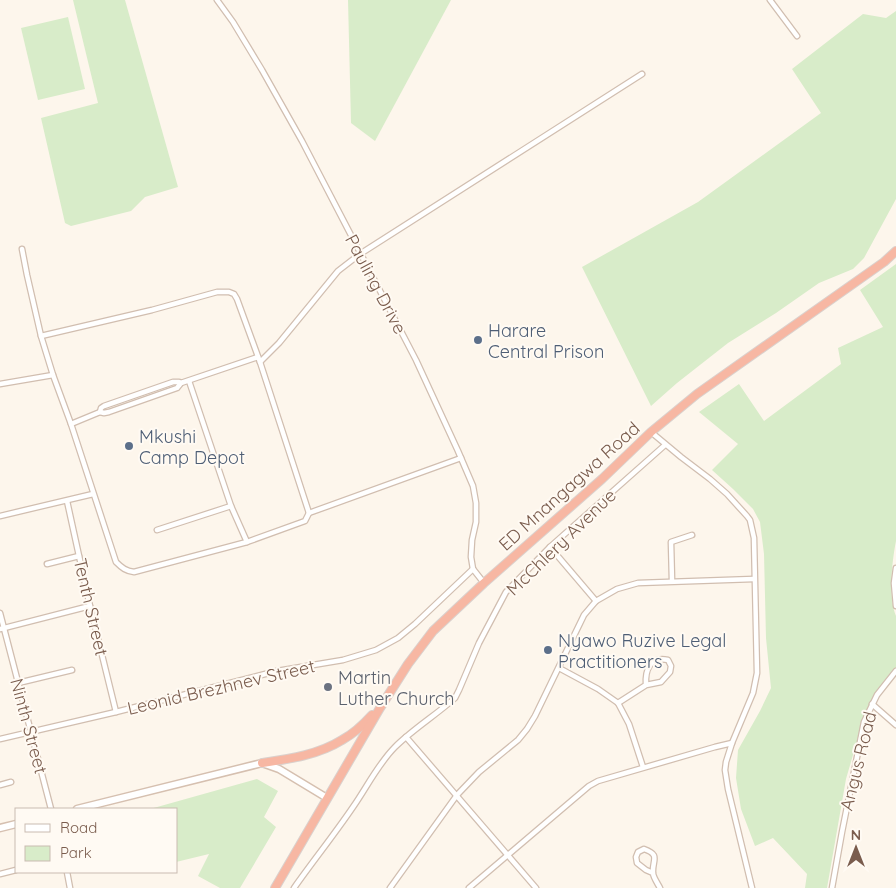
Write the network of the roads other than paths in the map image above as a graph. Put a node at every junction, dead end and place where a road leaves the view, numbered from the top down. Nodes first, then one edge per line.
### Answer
1 (218, 0) edge
2 (770, 0) edge
3 (797, 36) dead end
4 (642, 74) dead end
5 (22, 249) dead end
6 (895, 252) edge
7 (360, 254) junction
8 (41, 336) junction
9 (259, 359) junction
10 (53, 375) junction
11 (189, 381) junction
12 (181, 383) junction
13 (0, 384) edge
14 (128, 397) junction
15 (131, 404) junction
16 (100, 412) junction
17 (71, 424) junction
18 (651, 432) junction
19 (665, 445) junction
20 (460, 458) junction
21 (93, 494) junction
22 (67, 502) junction
23 (231, 506) junction
24 (309, 512) junction
25 (0, 516) edge
26 (157, 530) dead end
27 (692, 535) dead end
28 (247, 542) junction
29 (550, 547) junction
30 (79, 556) junction
31 (47, 564) dead end
32 (896, 568) edge
33 (473, 569) junction
34 (754, 579) junction
35 (672, 581) junction
36 (484, 583) junction
37 (596, 601) junction
38 (90, 606) junction
39 (896, 606) edge
40 (0, 614) edge
41 (2, 629) edge
42 (559, 668) junction
43 (72, 670) dead end
44 (896, 671) edge
45 (18, 683) junction
46 (646, 685) junction
47 (618, 704) junction
48 (872, 704) junction
49 (380, 708) junction
50 (116, 712) junction
51 (896, 725) edge
52 (31, 732) junction
53 (406, 737) junction
54 (0, 739) edge
55 (732, 743) junction
56 (262, 763) junction
57 (643, 767) junction
58 (11, 782) dead end
59 (0, 784) edge
60 (457, 795) junction
61 (327, 798) junction
62 (51, 808) edge
63 (81, 808) edge
64 (15, 824) edge
65 (0, 828) edge
66 (508, 855) junction
67 (15, 870) edge
68 (67, 873) edge
69 (653, 873) junction
70 (0, 874) edge
71 (70, 888) edge
72 (275, 888) edge
73 (294, 888) edge
74 (390, 888) edge
75 (469, 888) edge
76 (536, 888) edge
77 (660, 888) edge
78 (752, 888) edge
79 (832, 888) edge

1 - 7 street, Pauling Drive
2 - 3 street
4 - 7 street
5 - 8 street
6 - 18 highway, ED Mnangagwa Road
7 - 9 street
7 - 20 street, Pauling Drive
8 - 9 street
8 - 10 street
9 - 11 street
9 - 24 street
10 - 13 street
10 - 17 street
11 - 12 street
11 - 23 street
12 - 14 street
12 - 15 street
14 - 15 street
14 - 16 street
15 - 16 street
16 - 17 street
17 - 21 street
18 - 19 street
18 - 36 highway, ED Mnangagwa Road
19 - 29 street, McChlery Avenue
19 - 34 street
20 - 24 street
20 - 33 street, Pauling Drive
21 - 22 street
21 - 28 street
22 - 25 street
22 - 30 street, Tenth Street
23 - 26 street
23 - 28 street
24 - 28 street
27 - 35 street
29 - 37 street
29 - 53 street, McChlery Avenue
30 - 31 street
30 - 38 street, Tenth Street
32 - 39 street
33 - 36 street
33 - 50 street, Leonid Brezhnev Street
34 - 35 street
34 - 55 street
35 - 37 street
36 - 49 highway, ED Mnangagwa Road
37 - 42 street
38 - 41 street
38 - 50 street, Tenth Street
40 - 41 street, Ninth Street
41 - 45 street, Ninth Street
42 - 47 street
42 - 60 street
43 - 45 street
44 - 48 street, Angus Road
45 - 52 street, Ninth Street
46 - 46 street
46 - 47 street
47 - 57 street
48 - 51 street
48 - 79 street, Angus Road
49 - 56 highway
49 - 61 highway, ED Mnangagwa Road
50 - 52 street, Leonid Brezhnev Street
52 - 54 street, Leonid Brezhnev Street
52 - 62 street, Ninth Street
53 - 60 street
53 - 73 street, McChlery Avenue
55 - 57 street
55 - 78 street
56 - 61 main road
56 - 63 main road
57 - 66 street
58 - 59 street
60 - 66 street
60 - 74 street
61 - 72 highway, ED Mnangagwa Road
64 - 65 main road
66 - 75 street
66 - 76 street
67 - 70 street
68 - 71 street
69 - 69 street
69 - 77 street

